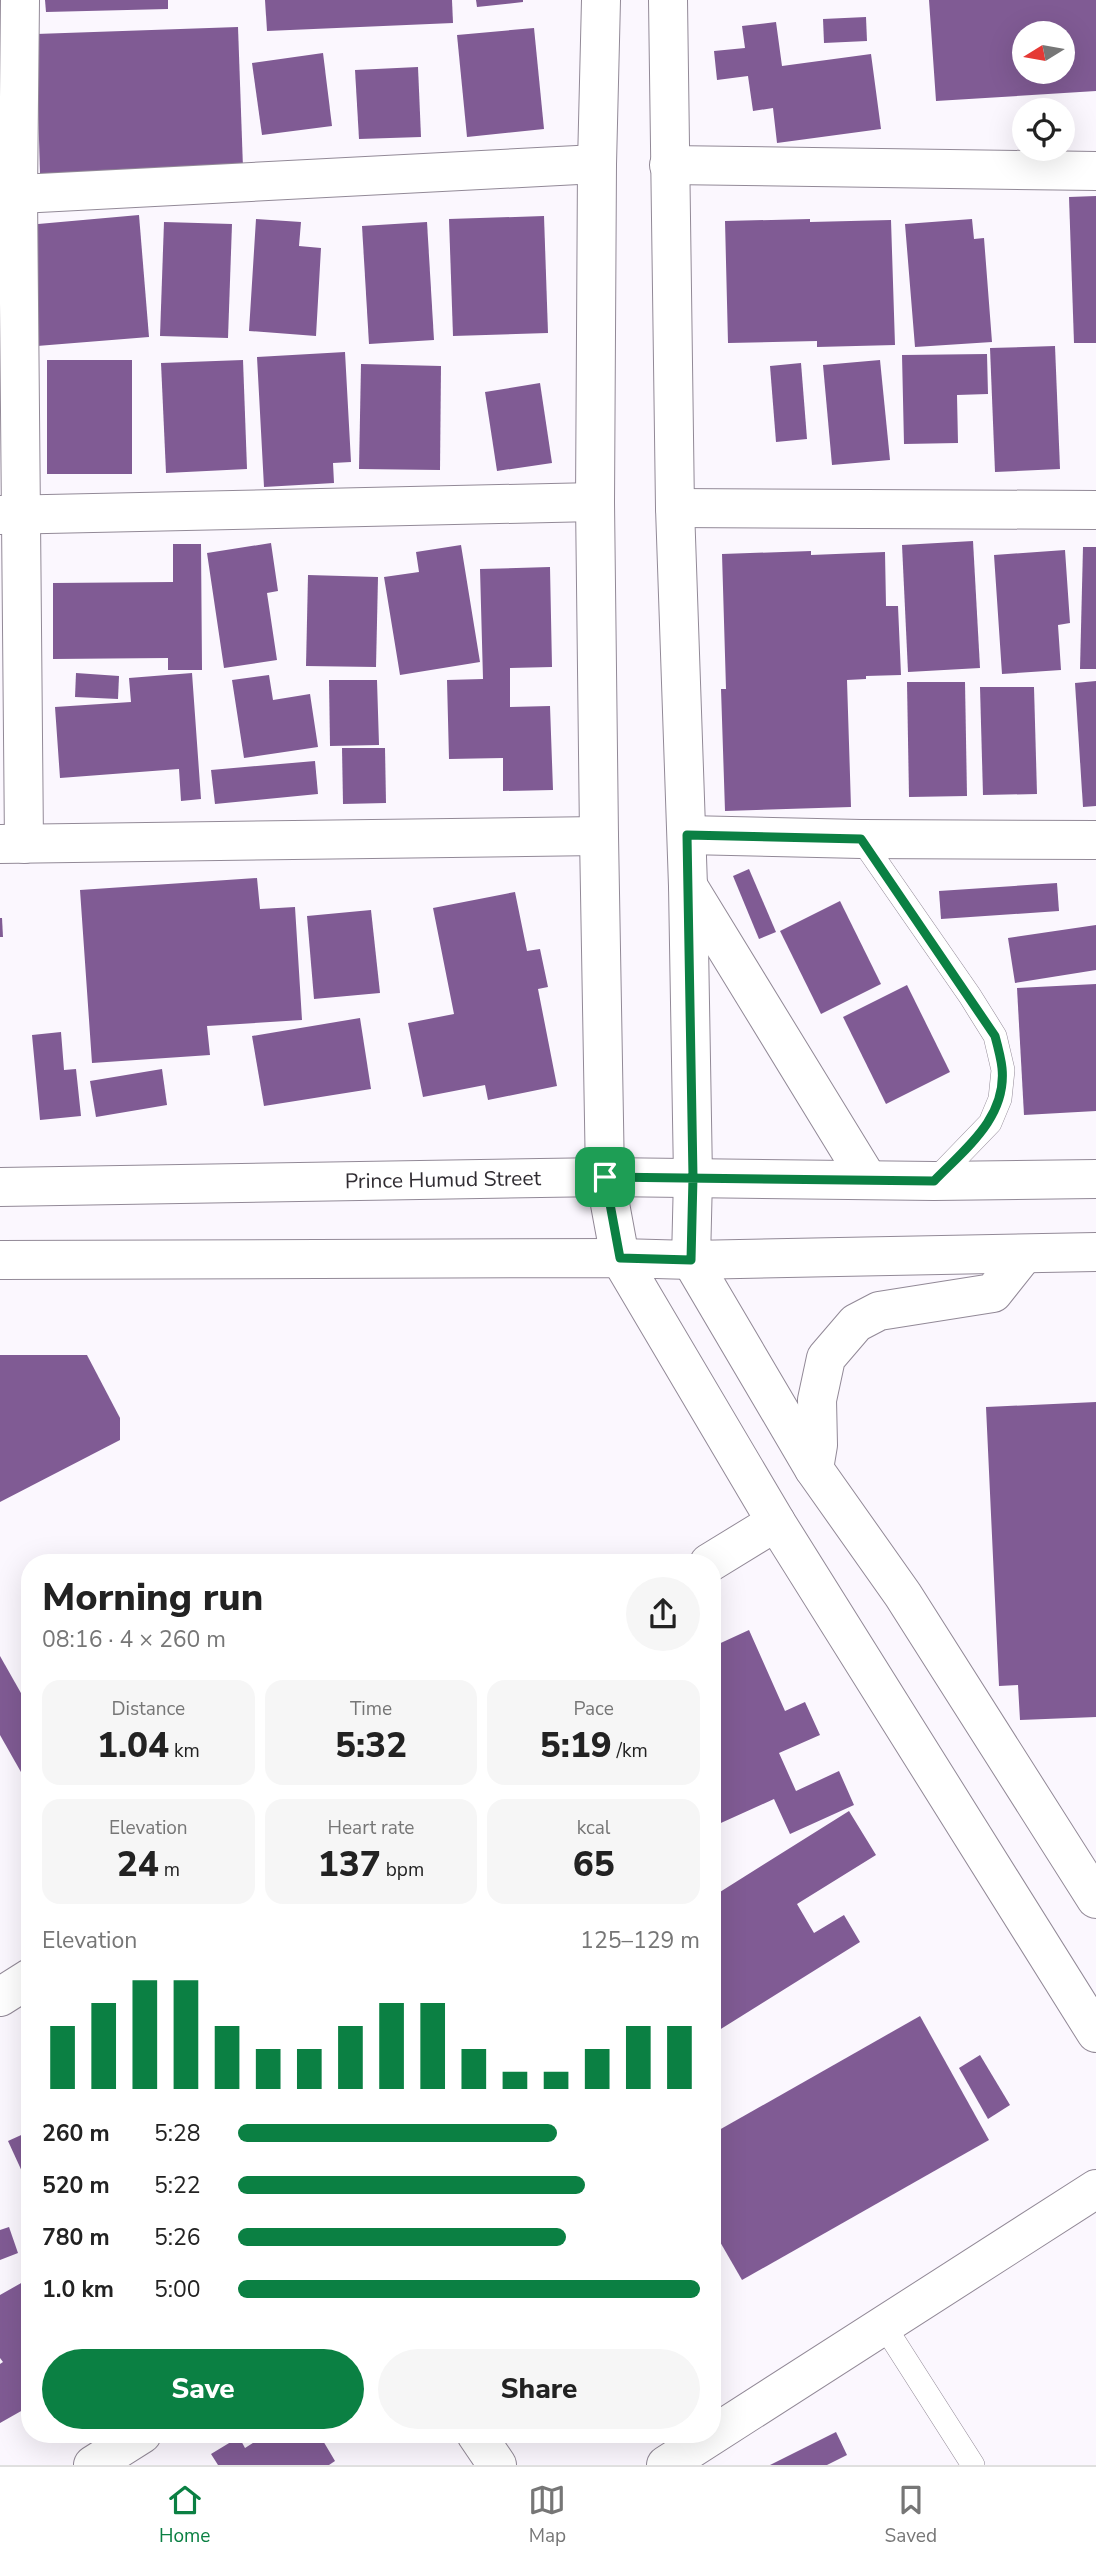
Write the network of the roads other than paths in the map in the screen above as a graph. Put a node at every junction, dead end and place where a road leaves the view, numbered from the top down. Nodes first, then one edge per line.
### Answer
1 (20, 0) edge
2 (601, 0) edge
3 (668, 0) edge
4 (597, 164) junction
5 (669, 165) junction
6 (1096, 171) edge
7 (9, 195) edge
8 (595, 502) junction
9 (675, 508) junction
10 (1096, 510) edge
11 (11, 515) edge
12 (687, 835) junction
13 (599, 836) junction
14 (861, 839) junction
15 (1096, 839) edge
16 (12, 844) edge
17 (688, 886) junction
18 (605, 1177) junction
19 (693, 1177) junction
20 (1096, 1179) edge
21 (868, 1180) junction
22 (934, 1181) junction
23 (0, 1187) edge
24 (1096, 1252) edge
25 (1024, 1254) junction
26 (620, 1258) junction
27 (0, 1260) edge
28 (691, 1260) junction
29 (814, 1469) junction
30 (776, 1522) junction
31 (721, 1556) edge
32 (1096, 1899) edge
33 (21, 1984) edge
34 (0, 1997) edge
35 (1096, 2033) edge
36 (1096, 2189) edge
37 (883, 2324) junction
38 (721, 2429) edge
39 (128, 2443) edge
40 (483, 2443) edge
41 (700, 2443) edge
42 (93, 2465) edge
43 (497, 2465) edge
44 (666, 2465) edge
45 (973, 2465) edge

1 - 7 street
2 - 4 street
3 - 5 street
4 - 7 street
4 - 8 street
5 - 6 street
5 - 9 street
7 - 11 street
8 - 11 street
8 - 13 street
9 - 10 street
9 - 12 street
11 - 16 street
12 - 14 street
12 - 17 street
13 - 16 street
13 - 18 street
14 - 15 street
14 - 22 lane
17 - 19 street
17 - 21 street
18 - 19 street, Prince Humud Street
18 - 23 street, Prince Humud Street
18 - 26 street
19 - 21 street, Prince Humud Street
19 - 28 street
20 - 22 street, Prince Humud Street
21 - 22 street, Prince Humud Street
24 - 25 street
25 - 28 street
25 - 29 street
26 - 27 street
26 - 28 street
26 - 30 street
28 - 29 street
29 - 32 street
30 - 31 street
30 - 35 street
33 - 34 street
36 - 37 street
37 - 38 street
37 - 45 lane
39 - 42 street
40 - 43 street
41 - 44 street

